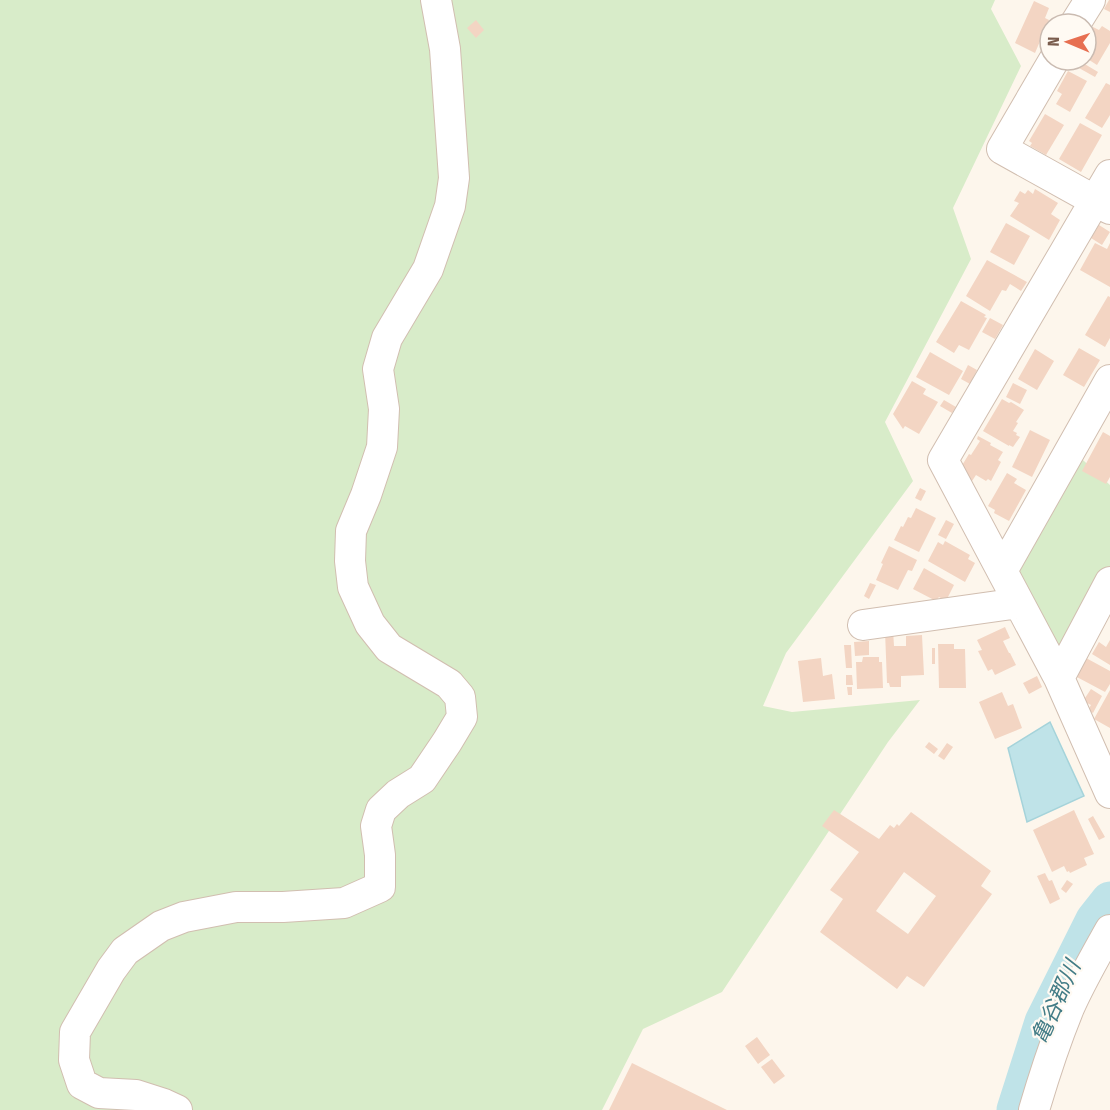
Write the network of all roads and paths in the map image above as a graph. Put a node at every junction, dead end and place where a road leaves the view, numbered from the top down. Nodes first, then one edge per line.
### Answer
1 (436, 0) edge
2 (1047, 72) edge
3 (1110, 175) edge
4 (1103, 205) edge
5 (1110, 380) edge
6 (1002, 571) junction
7 (1110, 582) edge
8 (1019, 603) junction
9 (863, 624) dead end
10 (1059, 678) junction
11 (1110, 793) edge
12 (1110, 930) edge
13 (177, 1110) edge
14 (1034, 1110) edge

1 - 13 street
2 - 4 street
3 - 4 street
4 - 6 street
5 - 6 street
6 - 8 street
7 - 10 street
8 - 9 street
8 - 10 street
10 - 11 street
12 - 14 street

